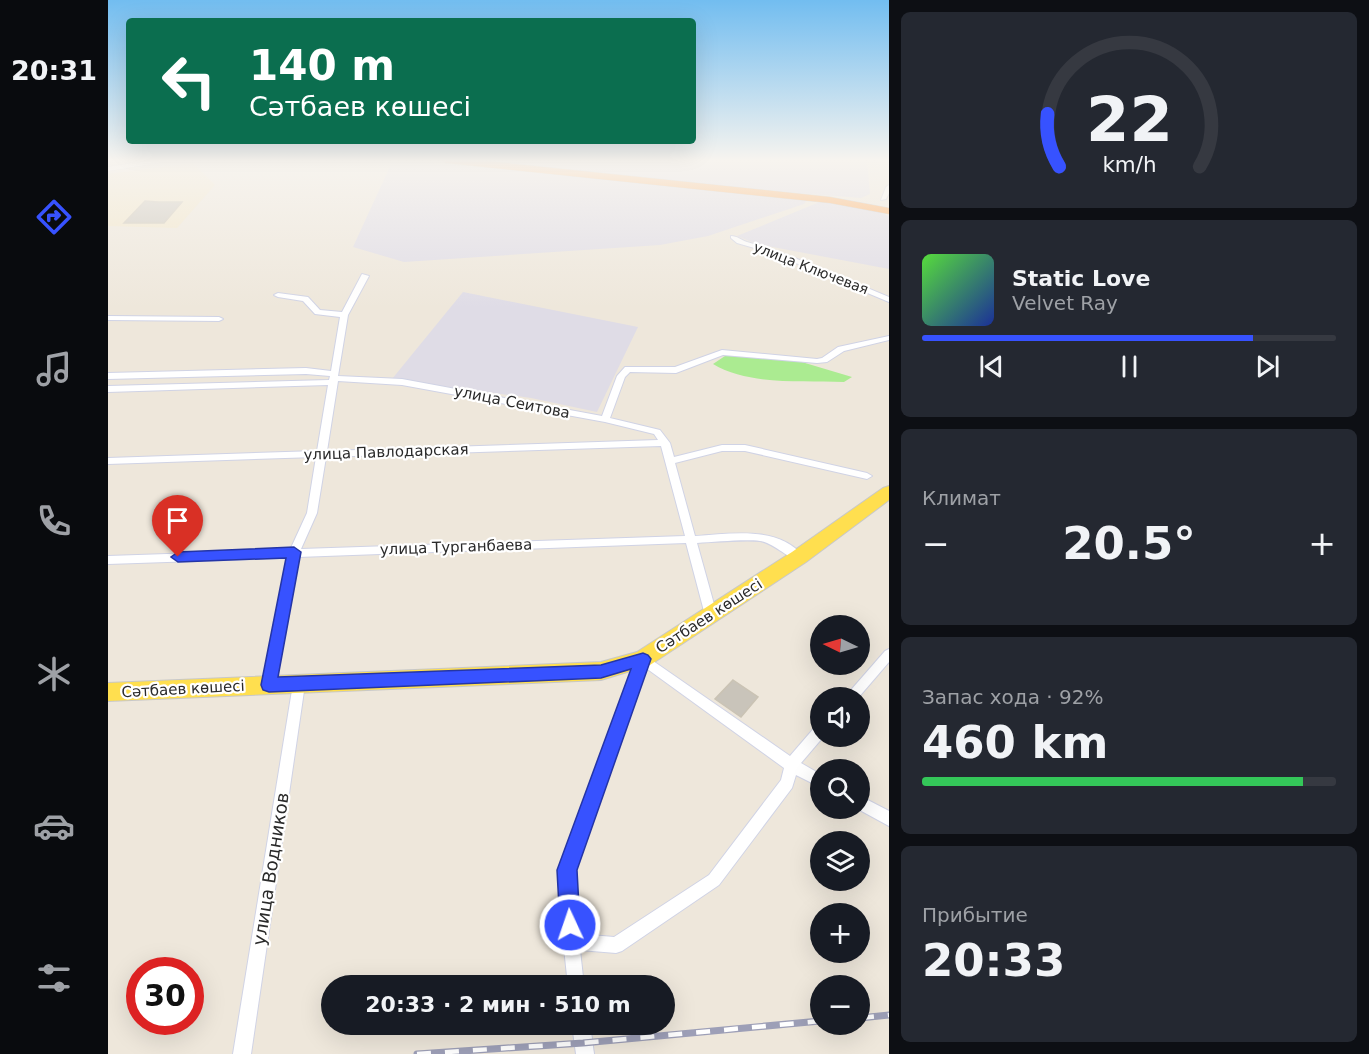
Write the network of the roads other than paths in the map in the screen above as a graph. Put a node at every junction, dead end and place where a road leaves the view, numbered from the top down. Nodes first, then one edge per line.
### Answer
1 (733, 237) dead end
2 (365, 276) dead end
3 (278, 295) dead end
4 (889, 300) edge
5 (344, 315) junction
6 (108, 318) edge
7 (219, 319) dead end
8 (889, 338) edge
9 (108, 376) edge
10 (333, 378) junction
11 (108, 389) edge
12 (606, 419) junction
13 (665, 443) junction
14 (320, 454) junction
15 (108, 461) edge
16 (670, 461) junction
17 (867, 476) dead end
18 (889, 492) edge
19 (691, 538) junction
20 (294, 552) junction
21 (799, 557) junction
22 (108, 560) edge
23 (711, 615) junction
24 (889, 654) edge
25 (643, 659) junction
26 (299, 684) junction
27 (269, 685) junction
28 (860, 687) edge
29 (108, 692) edge
30 (810, 743) edge
31 (791, 765) junction
32 (810, 775) edge
33 (870, 808) edge
34 (889, 819) edge
35 (571, 941) junction
36 (575, 975) edge
37 (582, 1035) edge
38 (242, 1054) edge
39 (585, 1054) edge

1 - 4 street, улица Ключевая
2 - 5 street
3 - 5 street
5 - 10 street
6 - 7 street
8 - 12 street
9 - 10 street, улица Сеитова
10 - 11 street, улица Сеитова
10 - 12 street, улица Сеитова
10 - 14 street
12 - 13 street, улица Сеитова
13 - 14 street, улица Павлодарская
13 - 16 street
14 - 15 street, улица Павлодарская
14 - 20 street
16 - 17 street
16 - 19 street
18 - 21 main road, Сәтбаев көшесі
19 - 20 street, улица Турганбаева
19 - 21 street, улица Турганбаева
19 - 23 street
20 - 22 street, улица Турганбаева
20 - 27 street
21 - 23 main road, Сәтбаев көшесі
23 - 25 main road, Сәтбаев көшесі
24 - 28 street
25 - 26 main road, Сәтбаев көшесі
25 - 31 street
25 - 35 street
26 - 27 main road, Сәтбаев көшесі
26 - 38 street, улица Водников
27 - 29 main road, Сәтбаев көшесі
30 - 31 street
31 - 32 street
31 - 35 street
33 - 34 street
35 - 36 street
37 - 39 street

